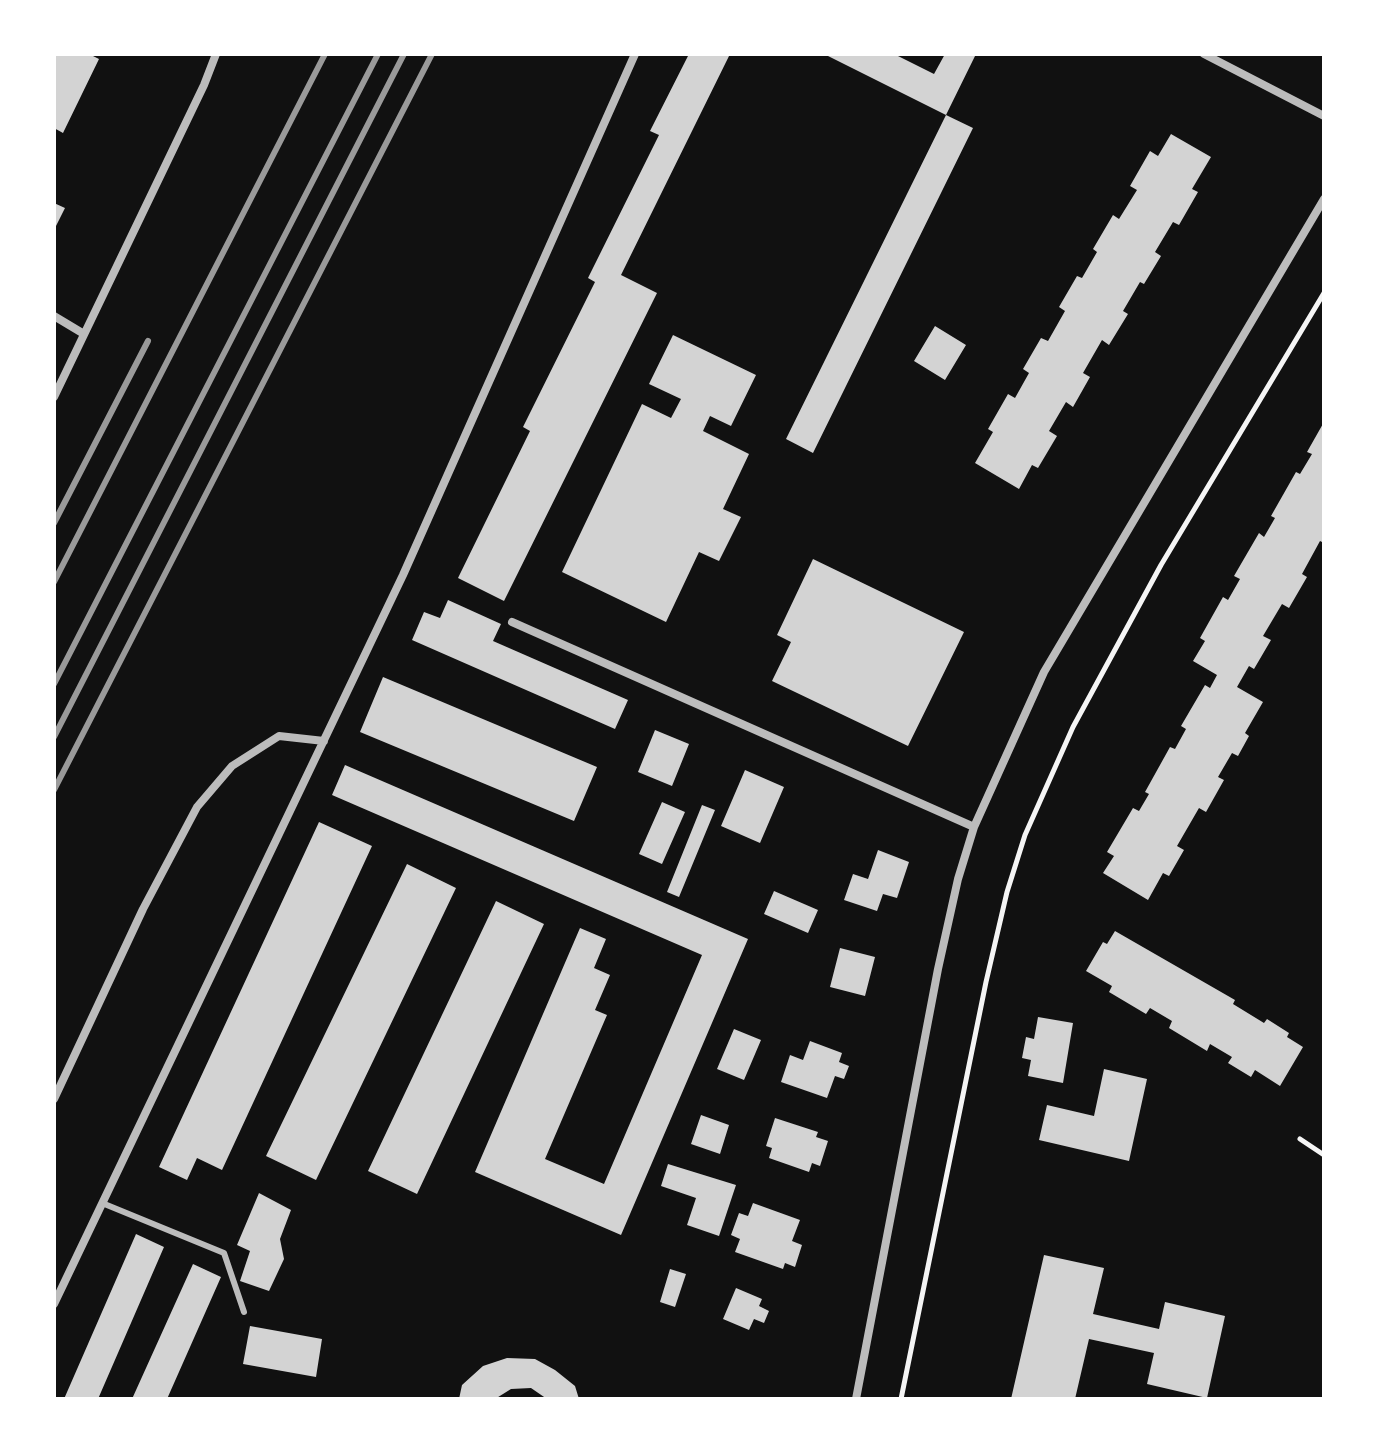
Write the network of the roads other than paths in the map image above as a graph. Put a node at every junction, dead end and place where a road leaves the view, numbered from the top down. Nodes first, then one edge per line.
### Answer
1 (216, 54) edge
2 (635, 54) edge
3 (1204, 54) edge
4 (1324, 116) edge
5 (1324, 199) edge
6 (54, 316) edge
7 (84, 334) junction
8 (54, 397) edge
9 (512, 622) dead end
10 (324, 741) junction
11 (974, 827) junction
12 (54, 1099) edge
13 (102, 1203) junction
14 (54, 1304) edge
15 (244, 1312) dead end
16 (856, 1399) edge

1 - 7 street
2 - 10 street
3 - 4 street
5 - 11 street
6 - 7 street
7 - 8 street
9 - 11 street
10 - 12 street
10 - 13 street
11 - 16 street
13 - 14 street
13 - 15 lane

